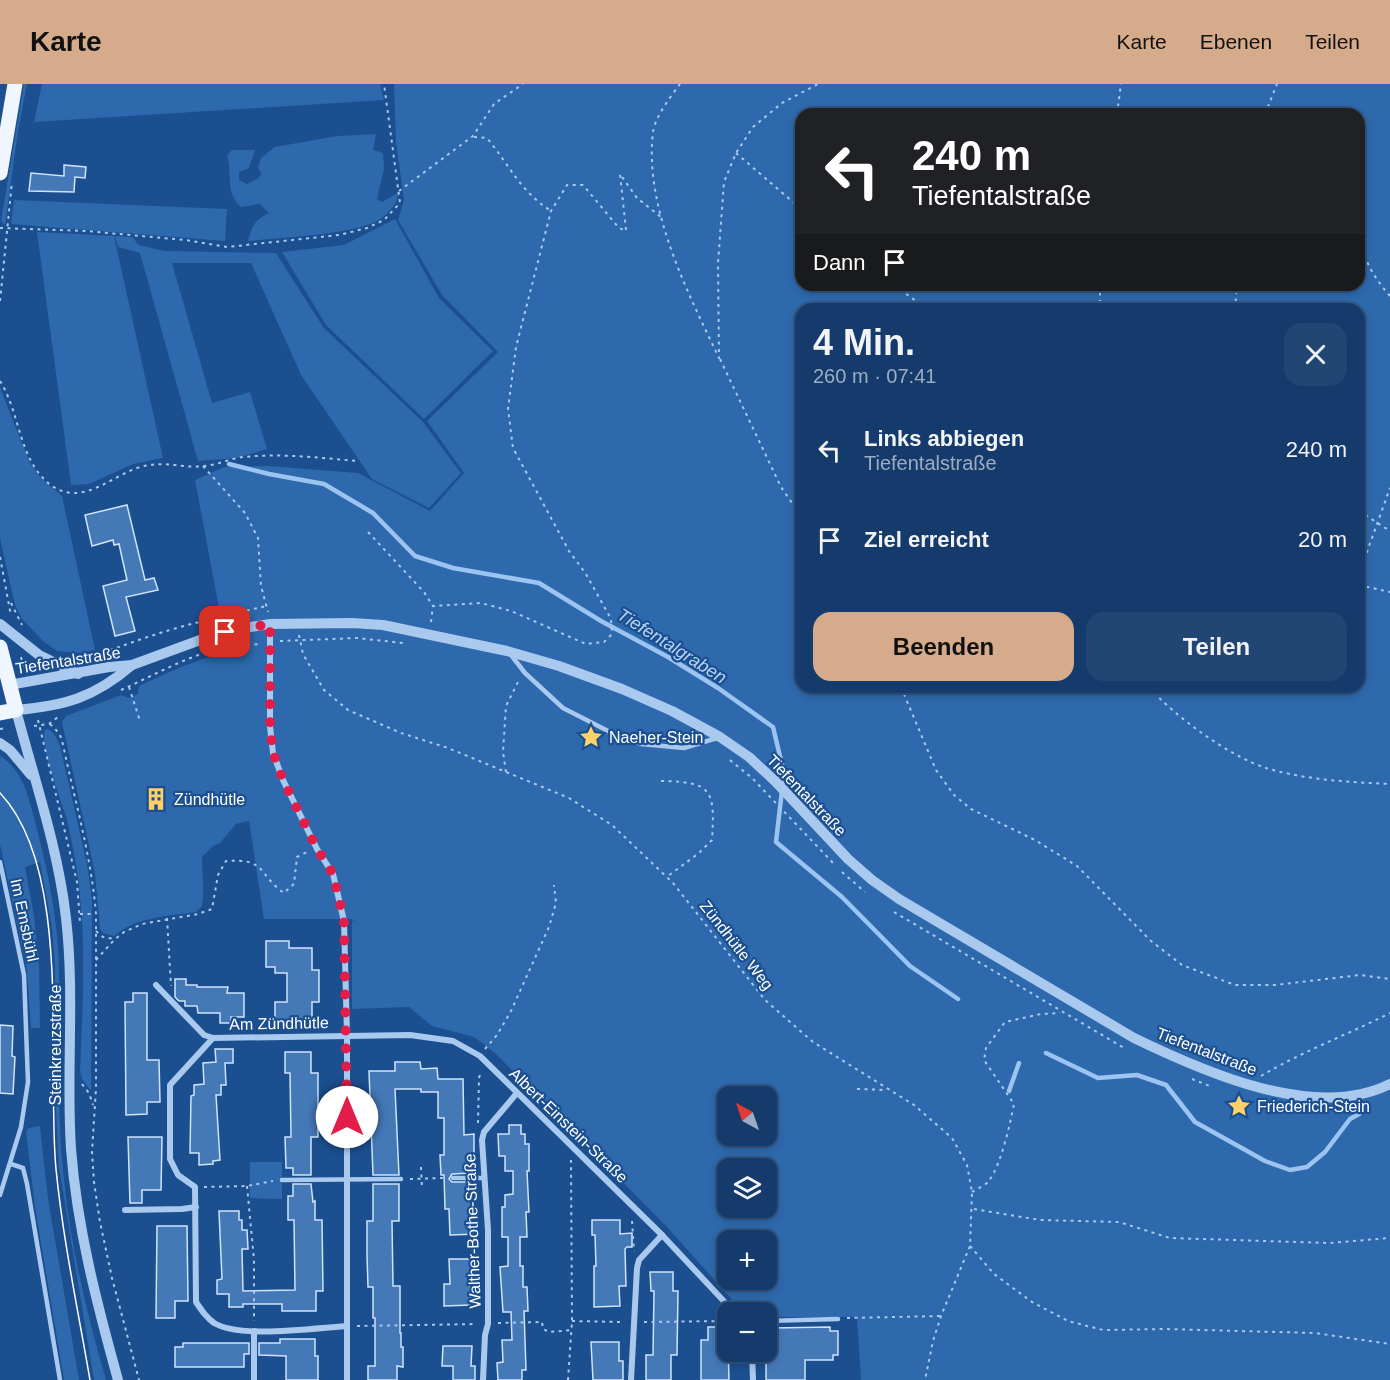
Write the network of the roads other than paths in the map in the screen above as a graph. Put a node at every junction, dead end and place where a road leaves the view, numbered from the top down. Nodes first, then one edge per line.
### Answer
1 (15, 84) edge
2 (2, 147) edge
3 (7, 173) edge
4 (0, 624) edge
5 (270, 624) junction
6 (0, 646) edge
7 (507, 651) junction
8 (132, 665) junction
9 (78, 674) junction
10 (5, 686) edge
11 (16, 710) junction
12 (0, 713) edge
13 (720, 737) junction
14 (0, 743) edge
15 (35, 780) junction
16 (0, 862) edge
17 (156, 985) dead end
18 (346, 1035) junction
19 (213, 1038) junction
20 (1390, 1084) edge
21 (517, 1093) junction
22 (11, 1164) junction
23 (450, 1178) road end
24 (485, 1178) junction
25 (347, 1179) junction
26 (401, 1179) road end
27 (282, 1180) road end
28 (0, 1195) edge
29 (196, 1207) junction
30 (125, 1210) dead end
31 (662, 1235) junction
32 (725, 1302) edge
33 (838, 1319) road end
34 (777, 1321) edge
35 (347, 1326) junction
36 (254, 1331) junction
37 (752, 1362) edge
38 (60, 1380) edge
39 (118, 1380) edge
40 (254, 1380) edge
41 (347, 1380) edge
42 (483, 1380) edge
43 (631, 1380) edge
44 (753, 1380) edge

1 - 2 main road
2 - 3 main road
4 - 9 street
5 - 7 street, Tiefentalstraße
5 - 8 street, Tiefentalstraße
5 - 18 street
6 - 10 main road
7 - 13 street, Tiefentalstraße
7 - 13 lane
8 - 9 street, Tiefentalstraße
8 - 11 street, Tiefentalstraße
9 - 10 street, Tiefentalstraße
10 - 11 main road
11 - 12 main road
11 - 15 street, Steinkreuzstraße
13 - 20 street, Tiefentalstraße
14 - 15 street
15 - 39 street, Steinkreuzstraße
16 - 22 lane, Im Emsbühl
17 - 19 street, Am Zündhütle
18 - 19 street, Am Zündhütle
18 - 21 street, Albert-Einstein-Straße
18 - 25 street
19 - 29 street, Am Zündhütle
21 - 24 street, Walther-Bothe-Straße
21 - 31 street, Albert-Einstein-Straße
22 - 28 lane, Im Emsbühl
22 - 38 lane
23 - 24 lane
24 - 42 street, Walther-Bothe-Straße
25 - 26 lane
25 - 27 lane
25 - 35 street
29 - 30 street
29 - 36 street, Am Zündhütle
31 - 32 street, Albert-Einstein-Straße
31 - 43 street
33 - 34 lane
35 - 36 street, Am Zündhütle
35 - 41 street
36 - 40 street
37 - 44 street

